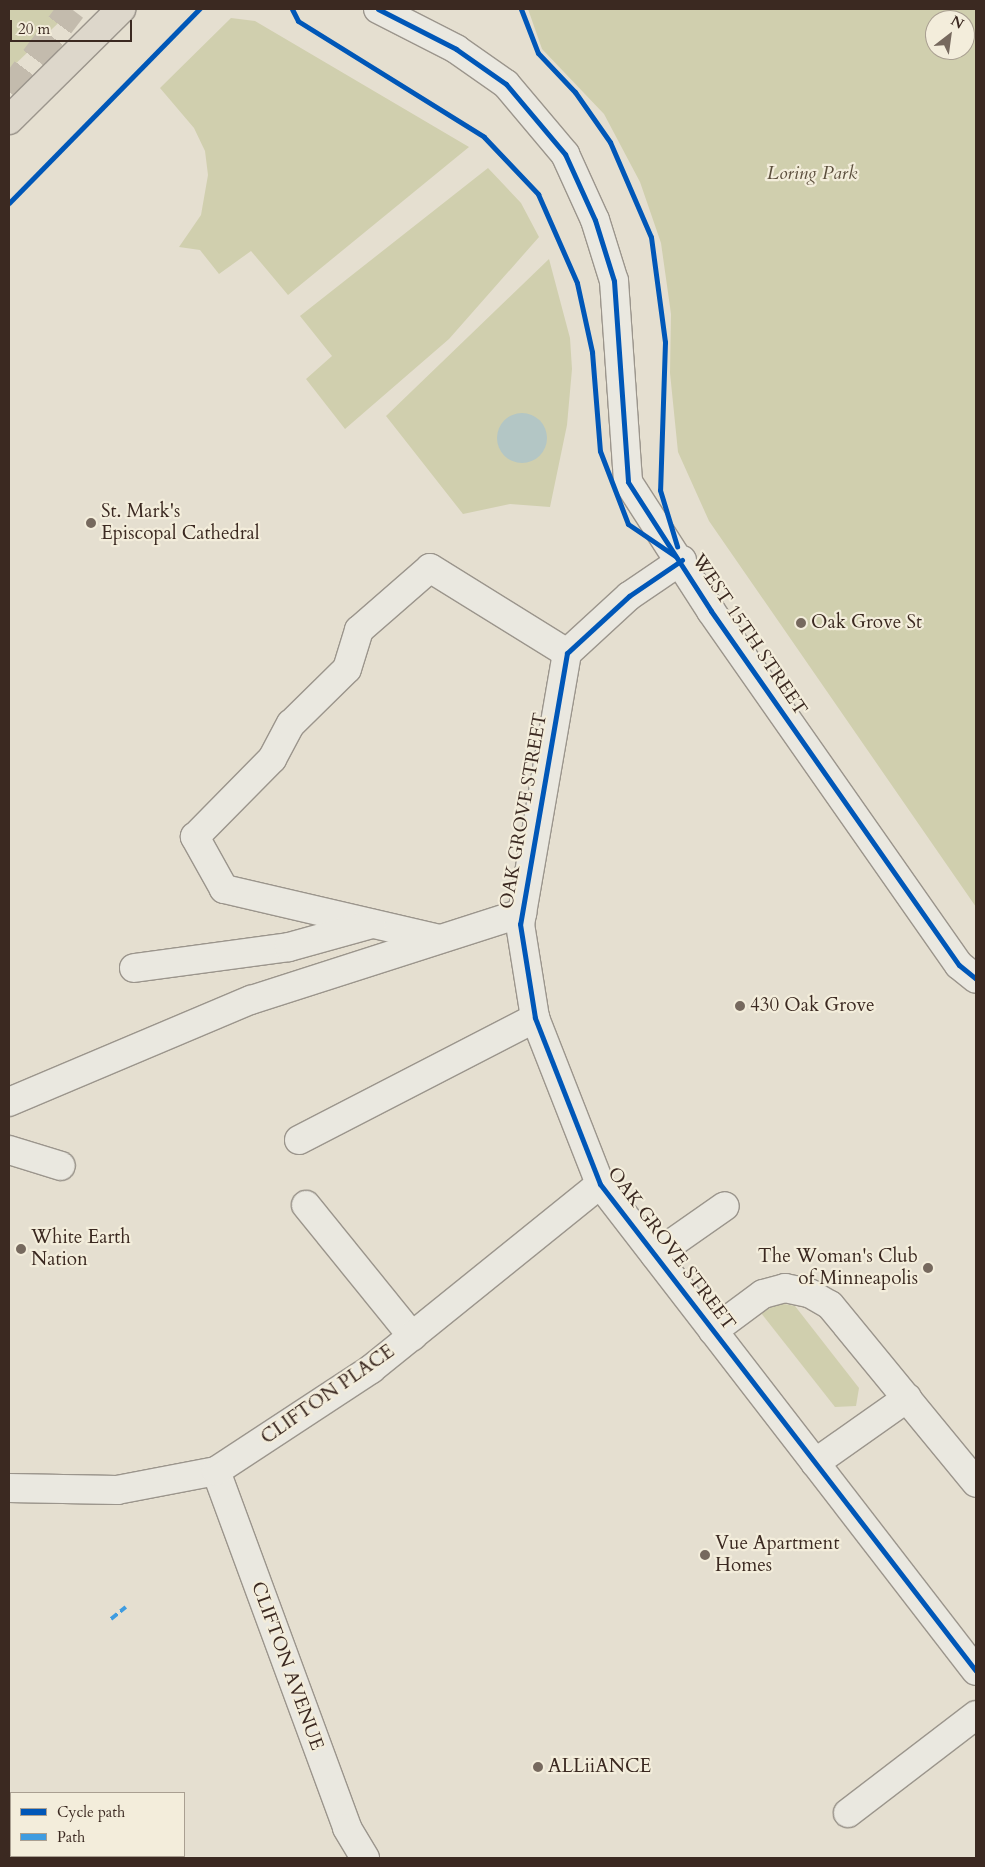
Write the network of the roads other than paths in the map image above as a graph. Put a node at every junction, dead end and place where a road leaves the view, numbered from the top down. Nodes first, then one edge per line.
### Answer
1 (121, 9) edge
2 (378, 9) edge
3 (9, 120) edge
4 (682, 560) junction
5 (567, 653) junction
6 (522, 913) junction
7 (376, 923) junction
8 (439, 939) junction
9 (134, 968) dead end
10 (976, 979) edge
11 (534, 1018) junction
12 (9, 1102) edge
13 (299, 1140) dead end
14 (9, 1150) edge
15 (61, 1166) dead end
16 (600, 1184) junction
17 (306, 1206) dead end
18 (725, 1206) dead end
19 (655, 1255) junction
20 (713, 1331) junction
21 (412, 1336) junction
22 (907, 1398) junction
23 (815, 1462) junction
24 (216, 1471) junction
25 (976, 1483) edge
26 (9, 1488) edge
27 (976, 1671) edge
28 (976, 1715) edge
29 (848, 1814) dead end
30 (365, 1858) edge

1 - 3 main road
2 - 4 street, WEST 15TH STREET
4 - 5 street
4 - 10 street, WEST 15TH STREET
5 - 6 street, OAK GROVE STREET
5 - 7 street
6 - 8 street
6 - 11 street, OAK GROVE STREET
7 - 8 street
7 - 9 street
8 - 12 street
11 - 13 street
11 - 16 street, OAK GROVE STREET
14 - 15 street
16 - 19 street, OAK GROVE STREET
16 - 21 street, CLIFTON PLACE
17 - 21 street
18 - 19 street
19 - 20 street, OAK GROVE STREET
20 - 22 street
20 - 23 street, OAK GROVE STREET
21 - 24 street, CLIFTON PLACE
22 - 23 street
22 - 25 street
23 - 27 street, OAK GROVE STREET
24 - 26 street, CLIFTON PLACE
24 - 30 street, CLIFTON AVENUE
28 - 29 street

